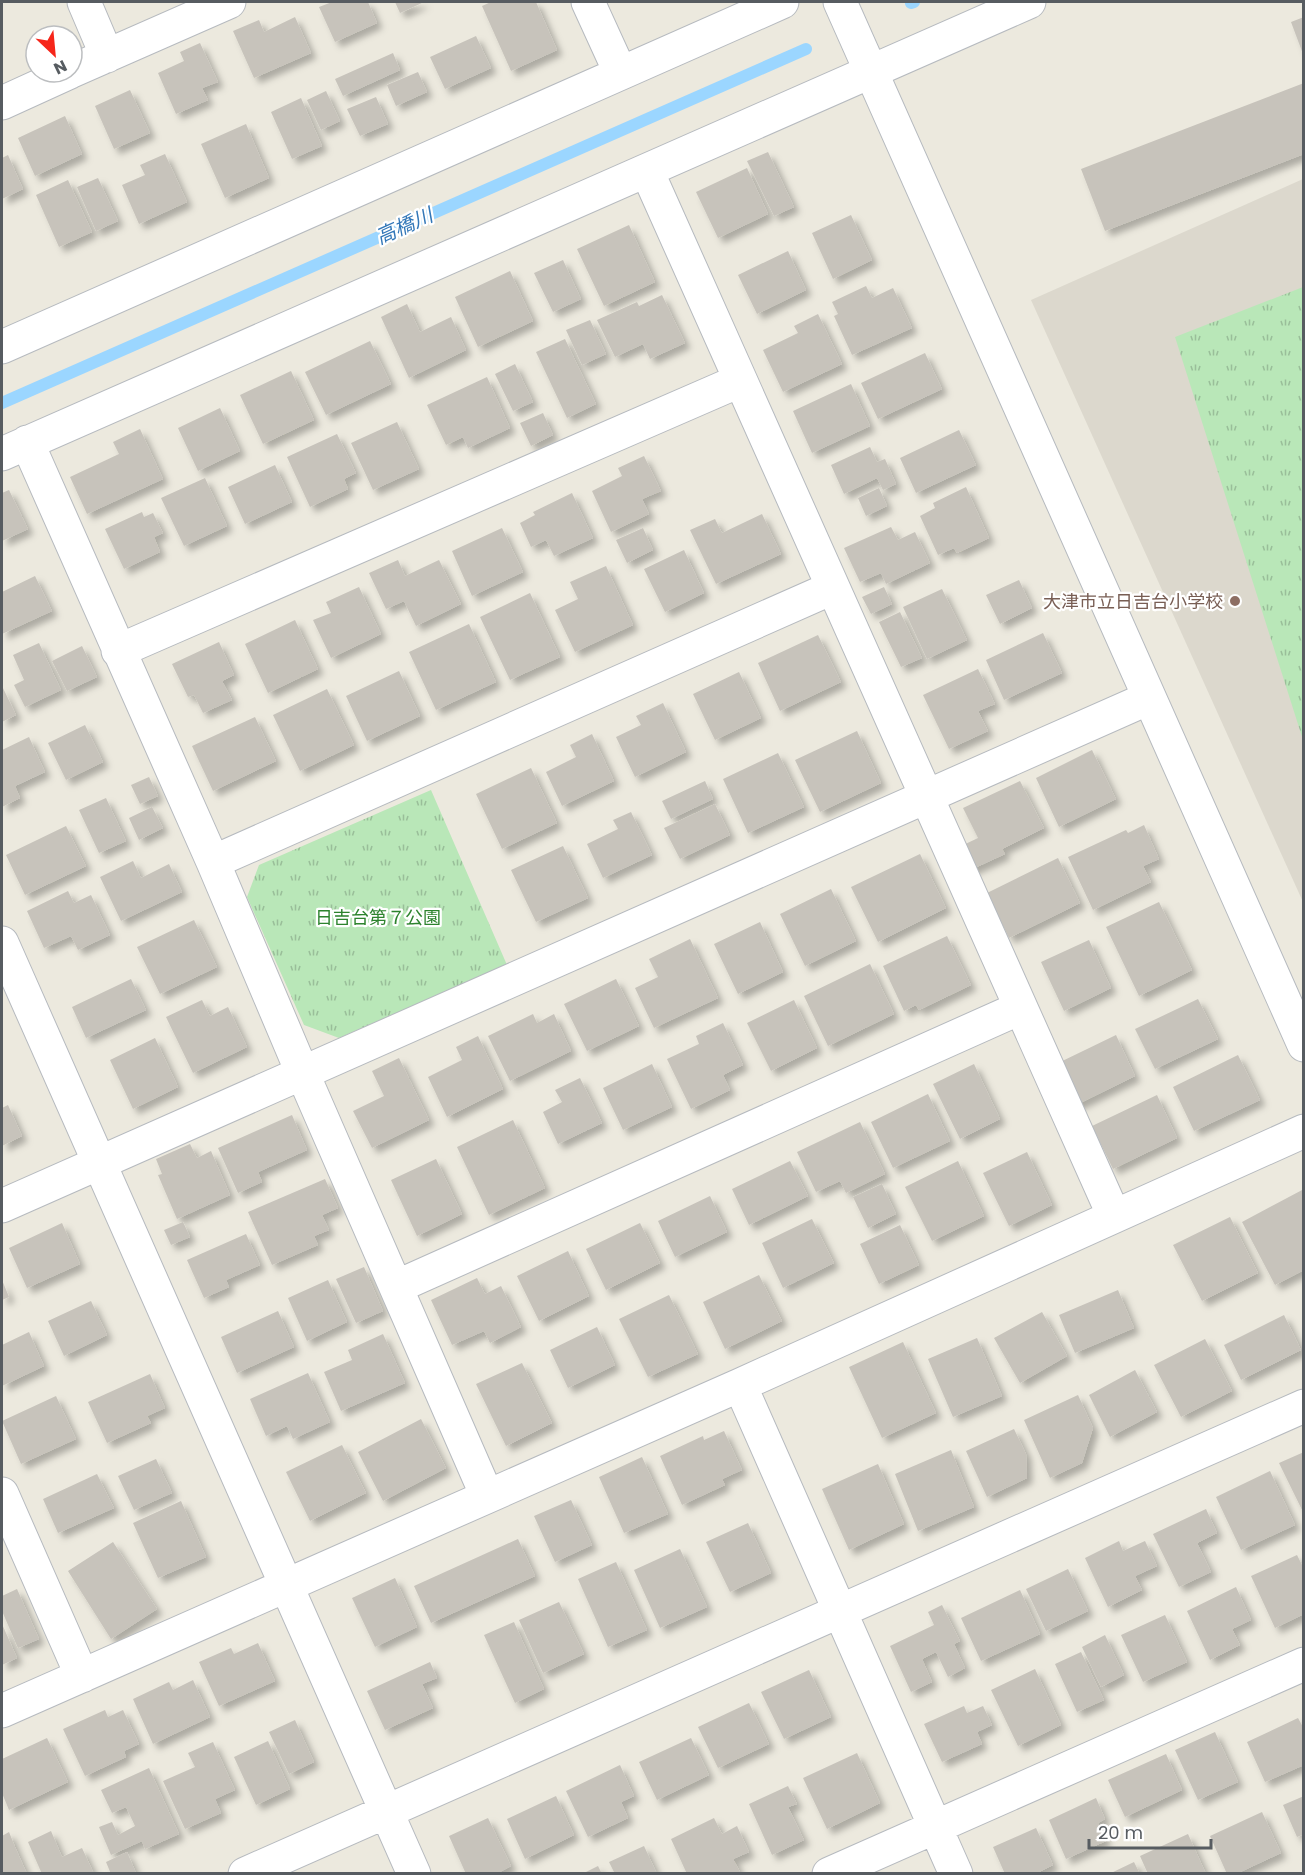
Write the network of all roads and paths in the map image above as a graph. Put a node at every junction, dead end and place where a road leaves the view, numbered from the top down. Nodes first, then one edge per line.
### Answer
1 (84, 2) edge
2 (229, 2) edge
3 (588, 2) edge
4 (782, 2) edge
5 (840, 2) edge
6 (1029, 2) edge
7 (107, 56) junction
8 (84, 66) edge
9 (871, 71) junction
10 (620, 72) junction
11 (44, 84) edge
12 (2, 103) edge
13 (647, 171) junction
14 (2, 347) edge
15 (739, 381) junction
16 (14, 448) edge
17 (832, 588) junction
18 (118, 651) junction
19 (1149, 698) junction
20 (926, 797) junction
21 (213, 862) junction
22 (2, 943) edge
23 (1020, 1008) junction
24 (1304, 1045) edge
25 (302, 1072) junction
26 (1304, 1131) edge
27 (99, 1162) junction
28 (2, 1206) edge
29 (1114, 1216) junction
30 (396, 1287) junction
31 (740, 1384) junction
32 (1304, 1406) edge
33 (2, 1494) edge
34 (487, 1496) junction
35 (286, 1585) junction
36 (840, 1611) junction
37 (1304, 1664) edge
38 (82, 1676) junction
39 (2, 1712) edge
40 (387, 1811) junction
41 (935, 1827) junction
42 (245, 1874) edge
43 (414, 1874) edge
44 (829, 1874) edge
45 (956, 1874) edge

1 - 7 street
2 - 7 street
3 - 10 street
4 - 10 street
5 - 9 street
6 - 9 street
7 - 8 street
9 - 13 street
9 - 19 street
10 - 14 street
11 - 12 street
13 - 15 street
13 - 16 street
15 - 17 street
15 - 18 street
16 - 18 street
17 - 20 street
17 - 21 street
18 - 21 street
19 - 20 street
19 - 24 street
20 - 23 street
20 - 25 street
21 - 25 street
22 - 27 street
23 - 29 street
23 - 30 street
25 - 27 street
25 - 30 street
26 - 29 street
27 - 28 street
27 - 35 street
29 - 31 street
30 - 34 street
31 - 34 street
31 - 36 street
32 - 36 street
33 - 38 street
34 - 35 street
35 - 38 street
35 - 40 street
36 - 40 street
36 - 41 street
37 - 41 street
38 - 39 street
40 - 42 street
40 - 43 street
41 - 44 street
41 - 45 street

